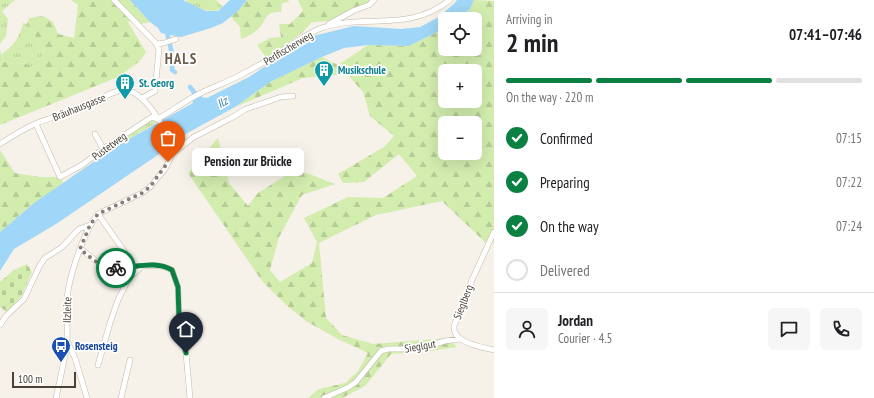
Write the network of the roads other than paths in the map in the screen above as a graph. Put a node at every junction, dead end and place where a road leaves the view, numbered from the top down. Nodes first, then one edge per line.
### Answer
1 (114, 0) edge
2 (374, 0) edge
3 (450, 0) edge
4 (325, 27) junction
5 (174, 40) dead end
6 (157, 44) junction
7 (293, 96) dead end
8 (142, 98) junction
9 (158, 119) junction
10 (36, 124) junction
11 (95, 134) dead end
12 (0, 144) edge
13 (103, 149) junction
14 (173, 150) junction
15 (98, 214) junction
16 (90, 225) junction
17 (494, 232) edge
18 (80, 249) junction
19 (124, 251) dead end
20 (141, 266) junction
21 (0, 325) edge
22 (460, 339) junction
23 (67, 341) junction
24 (494, 350) edge
25 (130, 360) dead end
26 (98, 365) dead end
27 (56, 398) edge
28 (87, 398) edge
29 (121, 398) edge
30 (190, 398) edge
31 (324, 398) edge

1 - 6 street
2 - 4 street
3 - 4 street, Perlfischerweg
4 - 9 street, Perlfischerweg
5 - 6 street
6 - 8 street
7 - 14 street
8 - 9 street, Bräuhausgasse
8 - 10 street, Bräuhausgasse
9 - 13 street, Pustetweg
9 - 14 street, Bräuhausgasse
10 - 12 street, Bräuhausgasse
10 - 13 street, Pustetweg
11 - 13 street
14 - 15 street
15 - 16 street
15 - 19 street
16 - 18 street, Ilzleite
16 - 21 street
17 - 22 street, Sieglberg
18 - 20 street
18 - 23 street, Ilzleite
20 - 26 street
20 - 30 street
22 - 24 street
22 - 31 street, Sieglgut
23 - 27 street, Ilzleite
23 - 28 street
25 - 29 street

